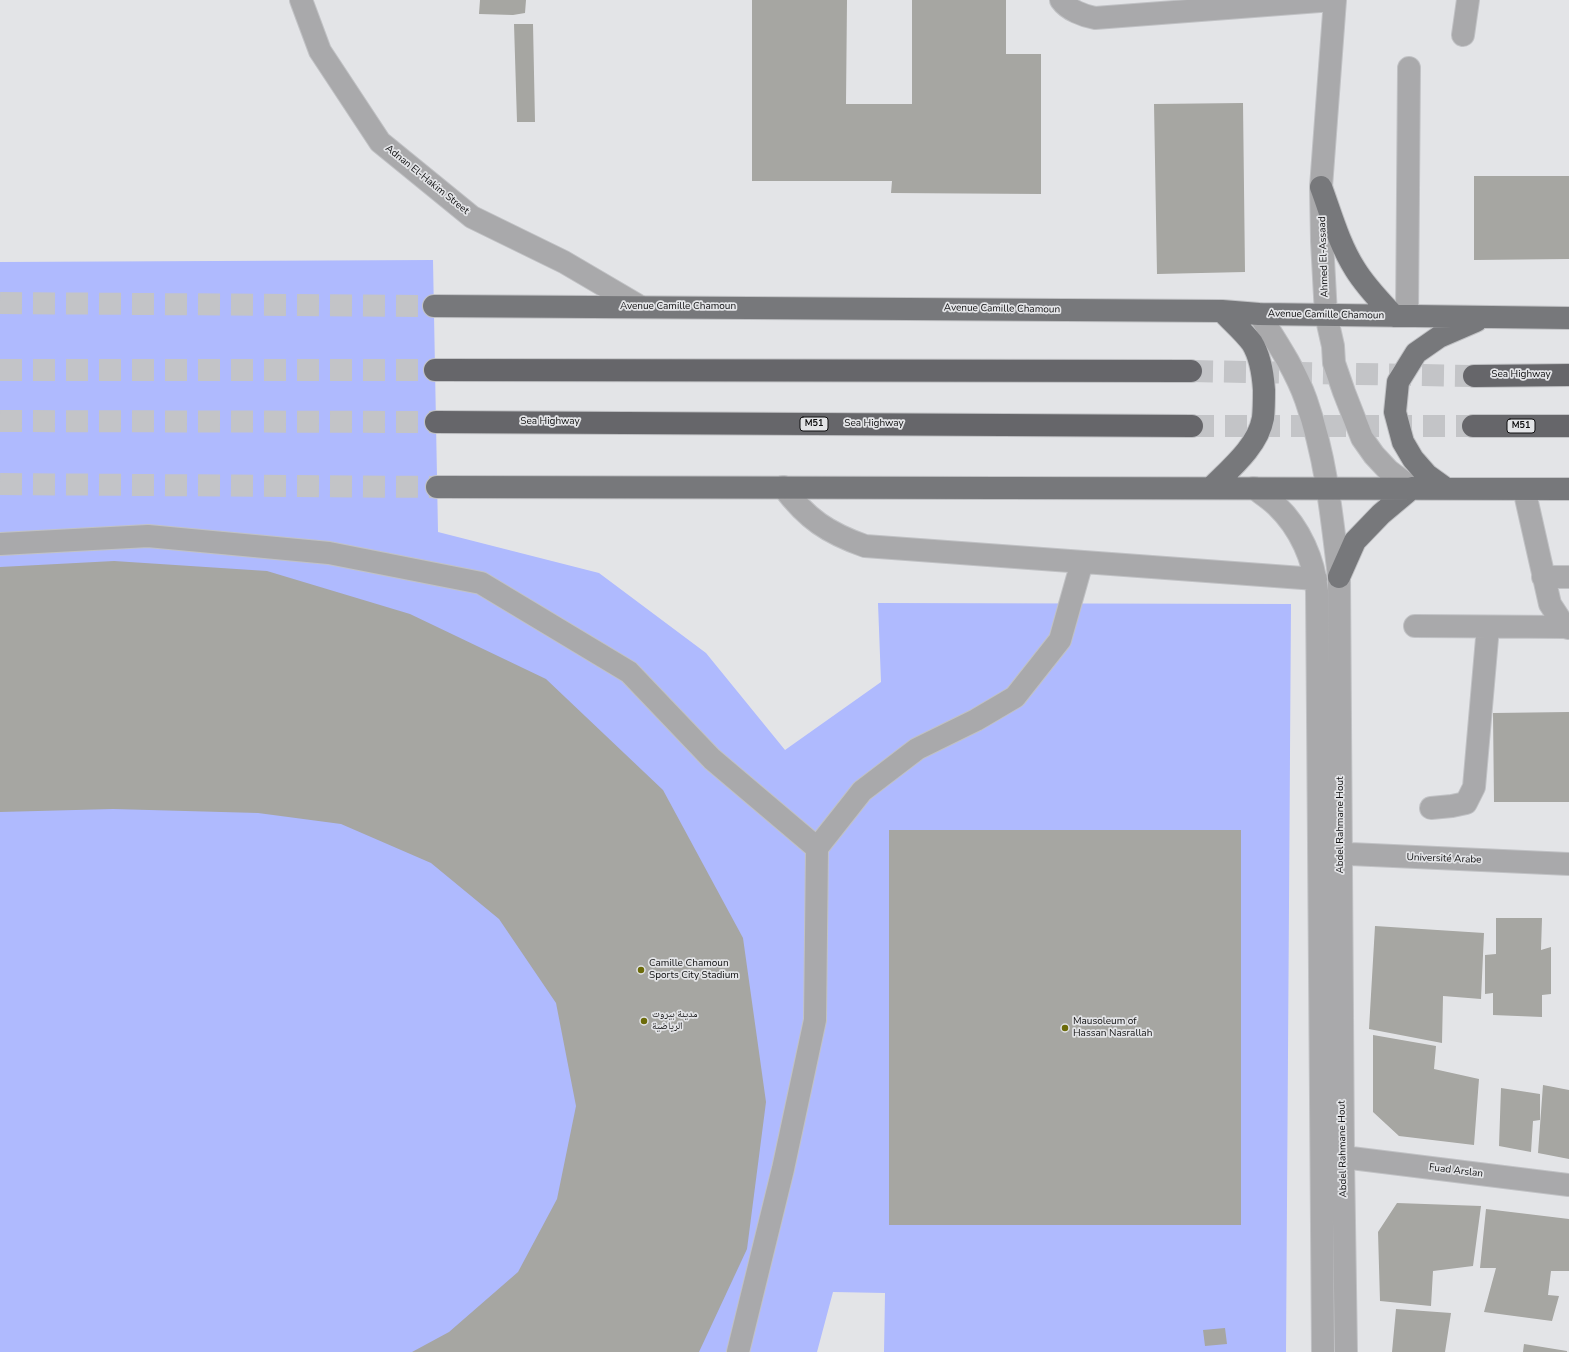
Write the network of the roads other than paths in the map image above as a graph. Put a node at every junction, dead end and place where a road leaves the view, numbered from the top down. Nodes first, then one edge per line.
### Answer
1 (301, 0) edge
2 (1061, 0) edge
3 (1334, 0) edge
4 (1468, 0) edge
5 (1463, 35) dead end
6 (1409, 68) dead end
7 (1321, 187) junction
8 (434, 306) tunnel mouth
9 (639, 306) junction
10 (1222, 312) junction
11 (1259, 314) junction
12 (1326, 315) junction
13 (1400, 316) junction
14 (1486, 318) junction
15 (1569, 318) edge
16 (435, 370) tunnel mouth
17 (1191, 371) tunnel mouth
18 (1569, 375) edge
19 (1474, 376) tunnel mouth
20 (436, 422) tunnel mouth
21 (1192, 426) tunnel mouth
22 (1473, 426) tunnel mouth
23 (1569, 426) edge
24 (437, 487) tunnel mouth
25 (783, 487) junction
26 (1211, 488) junction
27 (1254, 488) junction
28 (1412, 488) junction
29 (1445, 488) junction
30 (1524, 489) junction
31 (1329, 490) junction
32 (1569, 490) edge
33 (0, 544) edge
34 (1082, 562) junction
35 (1339, 577) junction
36 (1543, 577) junction
37 (1569, 577) edge
38 (1316, 579) junction
39 (1415, 626) dead end
40 (1488, 626) junction
41 (1567, 628) edge
42 (1431, 808) dead end
43 (817, 848) junction
44 (1319, 853) junction
45 (1342, 854) junction
46 (1569, 864) edge
47 (1343, 1157) junction
48 (1569, 1185) edge
49 (738, 1352) edge
50 (1323, 1352) edge
51 (1346, 1352) edge

1 - 9 street, Adnan El-Hakim Street
2 - 3 street
3 - 7 street, Ahmed El-Assaad
4 - 5 street
6 - 13 street
7 - 12 street, Ahmed El-Assaad
7 - 13 main road
8 - 9 main road, Avenue Camille Chamoun
9 - 10 main road, Avenue Camille Chamoun
10 - 11 main road, Avenue Camille Chamoun
10 - 26 main road
11 - 12 main road, Avenue Camille Chamoun
11 - 31 street, Abdel Rahmane Hout
12 - 13 main road, Avenue Camille Chamoun
12 - 28 street, Ahmed El-Assaad
13 - 14 main road, Avenue Camille Chamoun
14 - 15 main road, Avenue Camille Chamoun
14 - 29 main road
16 - 17 highway
18 - 19 highway, Sea Highway
20 - 21 highway, Sea Highway / M51
22 - 23 highway, M51
24 - 25 main road
25 - 26 main road
25 - 34 street
26 - 27 main road
27 - 31 main road
27 - 38 street
28 - 29 main road
28 - 31 main road
28 - 35 main road
29 - 30 main road
30 - 32 main road
30 - 36 street
31 - 35 street, Abdel Rahmane Hout
33 - 43 street
34 - 38 street
34 - 43 street
35 - 45 street, Abdel Rahmane Hout
36 - 37 street
36 - 41 street
38 - 44 street
39 - 40 street
40 - 41 street
40 - 42 street
43 - 49 street
44 - 45 street, Université Arabe
44 - 50 street
45 - 46 street, Université Arabe
45 - 47 street, Abdel Rahmane Hout
47 - 48 street, Fuad Arslan
47 - 51 street, Abdel Rahmane Hout

